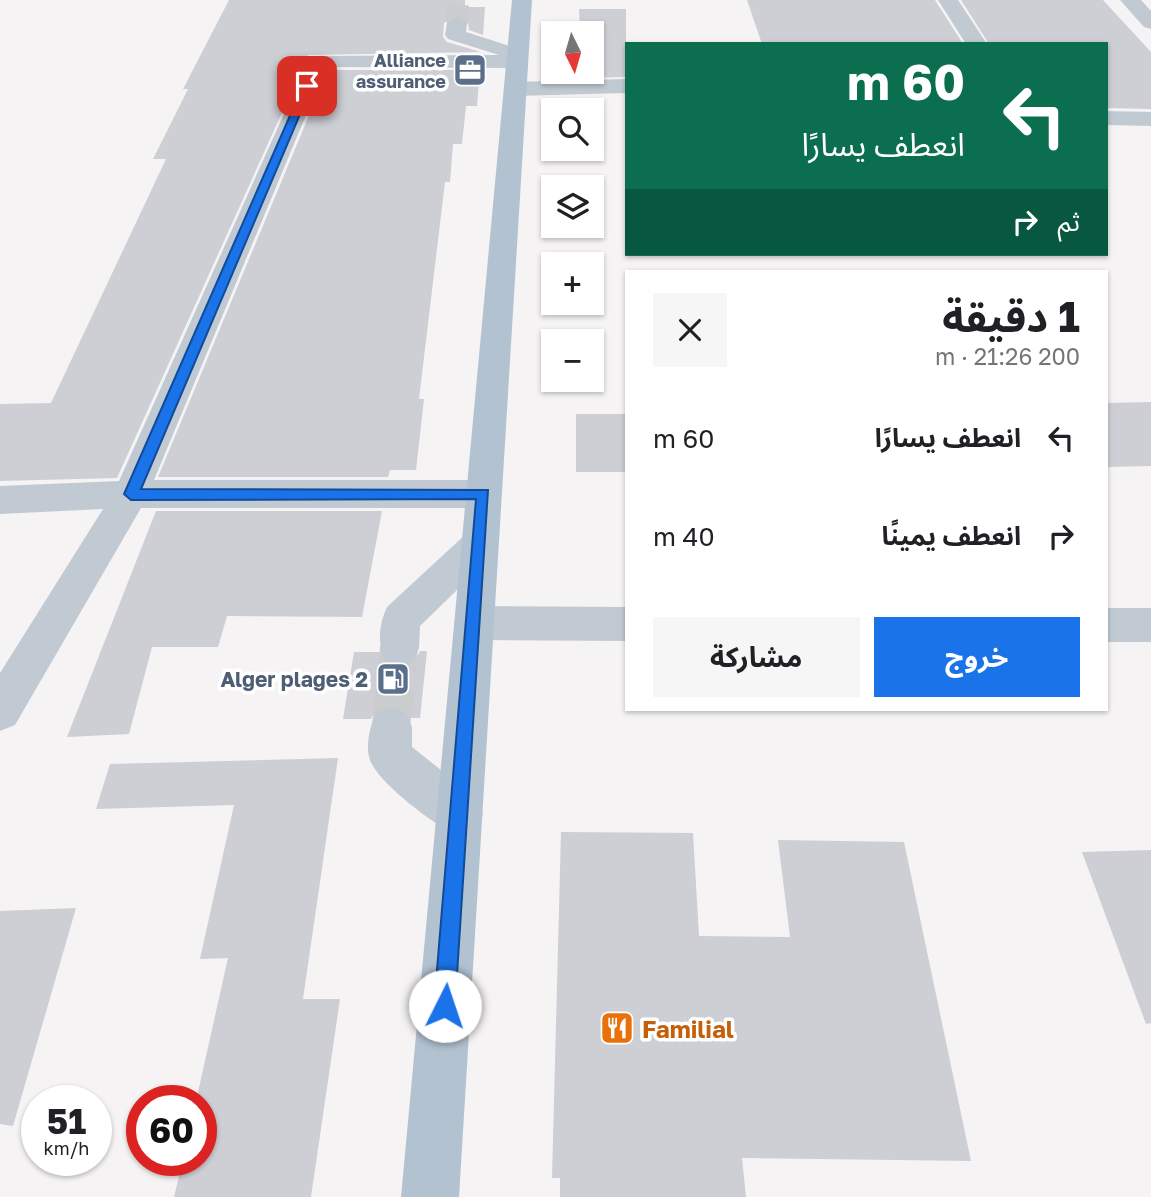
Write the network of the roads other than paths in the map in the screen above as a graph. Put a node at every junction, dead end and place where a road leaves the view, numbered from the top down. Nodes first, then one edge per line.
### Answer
1 (522, 0) edge
2 (948, 0) edge
3 (1130, 0) edge
4 (457, 23) tunnel mouth
5 (1151, 23) edge
6 (976, 42) edge
7 (516, 68) junction
8 (625, 86) edge
9 (1108, 118) edge
10 (1151, 118) edge
11 (131, 494) junction
12 (483, 494) junction
13 (0, 500) edge
14 (480, 544) junction
15 (474, 624) junction
16 (625, 624) edge
17 (1108, 625) edge
18 (1151, 625) edge
19 (399, 648) tunnel mouth
20 (0, 711) edge
21 (391, 727) tunnel mouth
22 (460, 814) junction
23 (430, 1197) edge

1 - 7 main road
2 - 6 street
3 - 5 street
4 - 7 street
7 - 8 street
7 - 11 street
7 - 12 main road
9 - 10 street
11 - 12 street
11 - 13 street
11 - 20 street
12 - 14 main road
14 - 15 main road
14 - 19 street
15 - 16 street
15 - 22 main road
17 - 18 street
21 - 22 street
22 - 23 main road

